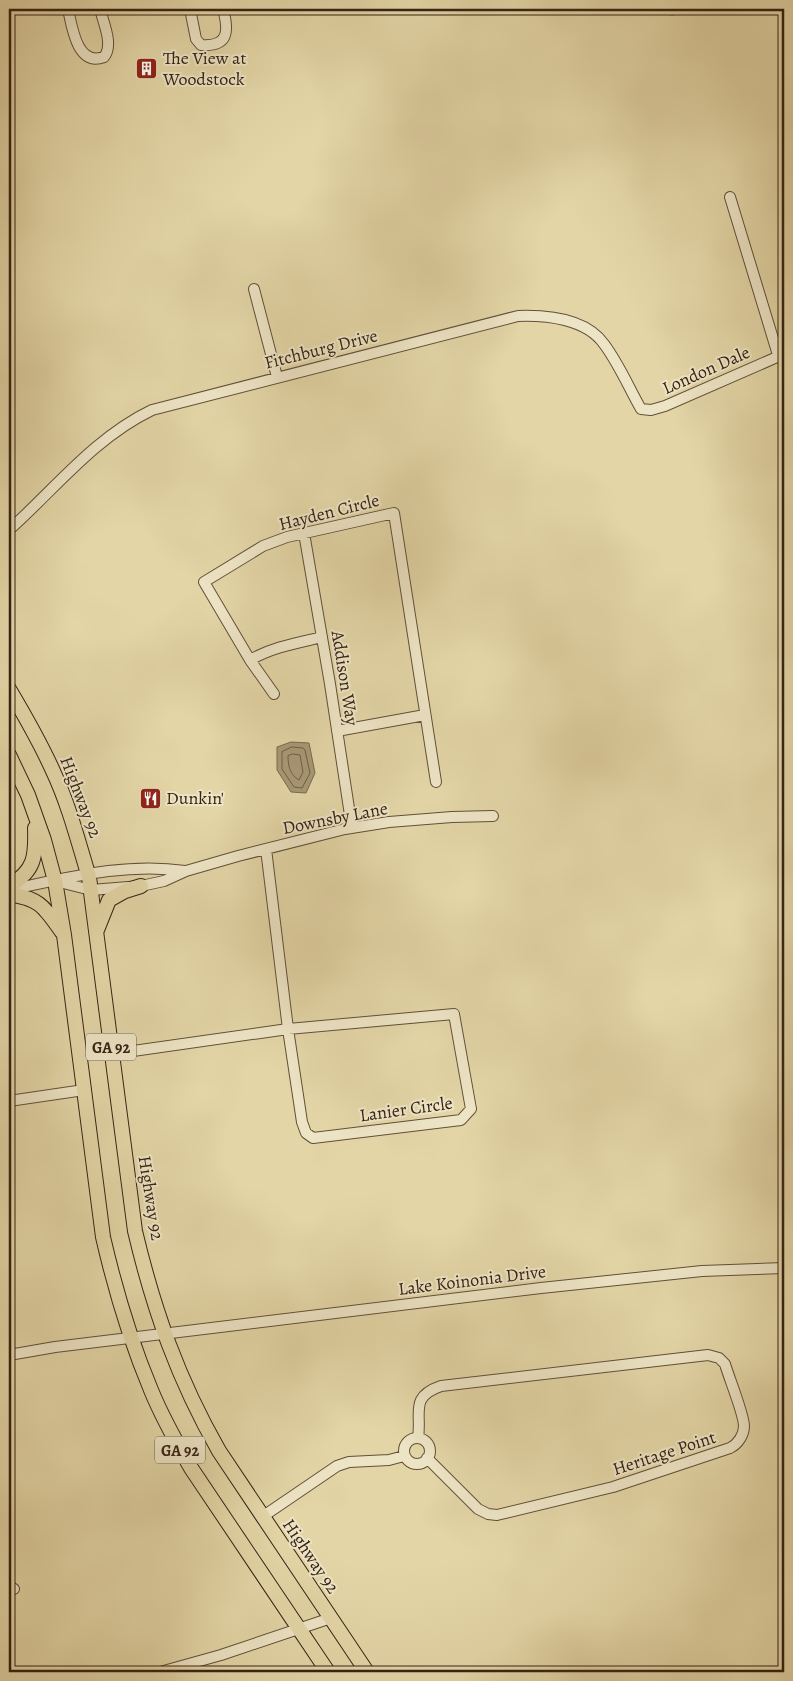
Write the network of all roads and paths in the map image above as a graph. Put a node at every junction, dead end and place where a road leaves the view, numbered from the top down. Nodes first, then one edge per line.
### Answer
1 (68, 9) edge
2 (101, 9) edge
3 (190, 9) edge
4 (223, 9) edge
5 (730, 197) dead end
6 (254, 289) dead end
7 (781, 355) edge
8 (277, 377) junction
9 (641, 409) joint
10 (9, 530) edge
11 (304, 534) junction
12 (322, 637) junction
13 (250, 660) junction
14 (9, 689) edge
15 (274, 694) dead end
16 (425, 715) junction
17 (337, 731) junction
18 (9, 755) edge
19 (436, 782) dead end
20 (35, 815) junction
21 (493, 816) dead end
22 (352, 828) junction
23 (266, 849) junction
24 (186, 871) junction
25 (88, 873) junction
26 (55, 881) junction
27 (9, 886) edge
28 (141, 886) junction
29 (9, 890) edge
30 (91, 890) junction
31 (9, 894) edge
32 (96, 931) junction
33 (64, 935) junction
34 (288, 1029) junction
35 (112, 1054) junction
36 (84, 1090) junction
37 (9, 1101) edge
38 (784, 1268) edge
39 (164, 1334) junction
40 (131, 1338) junction
41 (9, 1355) edge
42 (418, 1438) junction
43 (404, 1456) junction
44 (428, 1458) junction
45 (262, 1517) junction
46 (331, 1618) junction
47 (299, 1629) junction
48 (160, 1672) edge
49 (328, 1672) edge
50 (367, 1672) edge

1 - 2 street
3 - 4 street
5 - 7 street
6 - 8 street
7 - 9 street, London Dale
8 - 9 street, Fitchburg Drive
8 - 10 street, Fitchburg Drive
11 - 12 street, Addison Way
11 - 13 street, Hayden Circle
11 - 16 street, Hayden Circle
12 - 13 street
12 - 17 street, Addison Way
13 - 15 street, Hayden Circle
14 - 25 main road, Highway 92 / GA 92
16 - 17 street
16 - 19 street, Hayden Circle
17 - 22 street, Addison Way
18 - 20 main road, GA 92
20 - 26 main road, GA 92
20 - 27 main road
21 - 22 street, Downsby Lane
22 - 23 street, Downsby Lane
23 - 24 street, Downsby Lane
23 - 34 street, Lanier Circle
24 - 25 street, Downsby Lane
24 - 28 street, Downsby Lane
25 - 26 street, Downsby Lane
25 - 30 main road, Highway 92 / GA 92
26 - 29 street
26 - 30 street, Downsby Lane
26 - 33 main road, GA 92
28 - 30 street, Downsby Lane
28 - 32 main road
30 - 32 main road, Highway 92 / GA 92
31 - 33 main road
32 - 35 main road, Highway 92 / GA 92
33 - 36 main road, GA 92
34 - 34 street, Lanier Circle
34 - 35 street, Lanier Circle
35 - 39 main road, Highway 92 / GA 92
36 - 37 street
36 - 40 main road, GA 92
38 - 39 street, Lake Koinonia Drive
39 - 40 street, Lake Koinonia Drive
39 - 45 main road, Highway 92 / GA 92
40 - 41 street, Lake Koinonia Drive
40 - 47 main road, GA 92
42 - 43 street
42 - 44 street
42 - 44 street, Heritage Point
43 - 44 street
43 - 45 street
45 - 46 main road, Highway 92 / GA 92
46 - 47 street
46 - 50 main road, Highway 92 / GA 92
47 - 48 street
47 - 49 main road, GA 92

